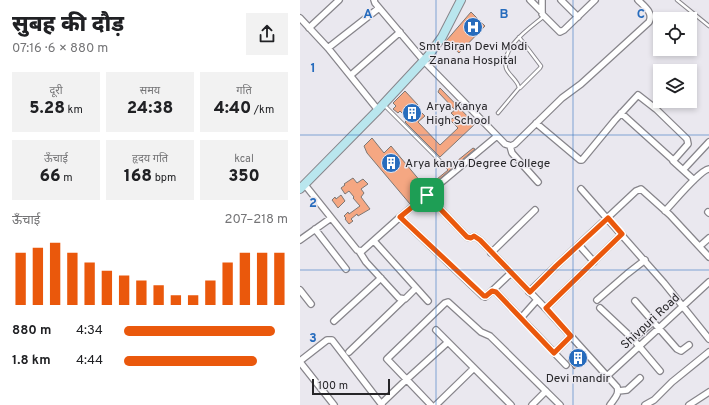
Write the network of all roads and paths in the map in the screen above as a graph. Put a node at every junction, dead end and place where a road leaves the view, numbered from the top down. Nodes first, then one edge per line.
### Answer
1 (339, 0) edge
2 (374, 0) edge
3 (461, 0) edge
4 (530, 0) edge
5 (542, 0) edge
6 (561, 0) edge
7 (638, 0) edge
8 (677, 0) edge
9 (592, 1) edge
10 (379, 8) junction
11 (542, 14) junction
12 (578, 17) junction
13 (300, 18) edge
14 (709, 26) edge
15 (309, 28) junction
16 (400, 32) junction
17 (519, 37) junction
18 (328, 48) junction
19 (424, 61) junction
20 (351, 75) junction
21 (519, 88) junction
22 (381, 107) junction
23 (498, 113) dead end
24 (620, 114) junction
25 (536, 123) junction
26 (497, 136) junction
27 (709, 142) edge
28 (510, 146) junction
29 (673, 160) junction
30 (443, 164) dead end
31 (709, 169) edge
32 (683, 170) junction
33 (694, 180) junction
34 (538, 182) dead end
35 (302, 187) edge
36 (581, 189) dead end
37 (427, 195) junction
38 (535, 210) dead end
39 (665, 211) junction
40 (400, 217) junction
41 (331, 218) junction
42 (608, 218) junction
43 (315, 230) junction
44 (622, 234) junction
45 (709, 238) edge
46 (300, 240) edge
47 (374, 241) junction
48 (579, 245) junction
49 (700, 246) junction
50 (359, 251) junction
51 (491, 253) junction
52 (709, 257) edge
53 (645, 260) junction
54 (594, 262) junction
55 (346, 269) dead end
56 (511, 273) junction
57 (381, 278) junction
58 (709, 282) edge
59 (416, 288) junction
60 (300, 290) edge
61 (492, 291) junction
62 (530, 292) junction
63 (403, 300) junction
64 (538, 300) junction
65 (597, 300) dead end
66 (428, 301) dead end
67 (635, 301) dead end
68 (311, 304) dead end
69 (683, 306) junction
70 (546, 308) junction
71 (600, 308) dead end
72 (521, 318) junction
73 (334, 321) dead end
74 (653, 322) junction
75 (659, 328) junction
76 (436, 330) dead end
77 (571, 336) junction
78 (633, 339) junction
79 (709, 340) edge
80 (448, 342) junction
81 (689, 345) dead end
82 (639, 346) junction
83 (349, 352) dead end
84 (709, 352) edge
85 (554, 353) junction
86 (300, 362) edge
87 (566, 365) dead end
88 (474, 368) junction
89 (660, 371) dead end
90 (607, 376) junction
91 (640, 378) dead end
92 (406, 380) junction
93 (618, 391) junction
94 (546, 392) junction
95 (709, 392) edge
96 (334, 405) edge
97 (382, 405) edge
98 (431, 405) edge
99 (436, 405) edge
100 (510, 405) edge
101 (532, 405) edge
102 (560, 405) edge
103 (610, 405) edge
104 (645, 405) edge
105 (689, 405) edge

1 - 15 street
2 - 10 street
3 - 19 main road
4 - 11 street
5 - 11 street
6 - 12 street
7 - 25 street
8 - 14 lane
9 - 12 street
10 - 16 street
10 - 18 street
11 - 12 street
11 - 17 lane
13 - 15 street
15 - 18 street
16 - 19 street
16 - 20 street
17 - 21 lane
17 - 21 lane
18 - 20 street
19 - 22 main road
19 - 26 street
20 - 22 street
21 - 23 lane
22 - 30 lane
22 - 35 main road
24 - 25 street
24 - 29 street
24 - 29 street
25 - 28 street
26 - 28 street
26 - 37 street
27 - 32 street
28 - 34 street
29 - 32 street
31 - 33 street
32 - 33 street
33 - 39 street
35 - 41 street
36 - 42 street
37 - 40 street
37 - 51 street
38 - 51 street
39 - 42 street
39 - 49 street
40 - 47 street
40 - 61 street
41 - 43 street
41 - 50 street
42 - 44 street
42 - 48 street
43 - 46 street
43 - 55 street
44 - 53 street
44 - 54 street
45 - 49 street
47 - 50 street
47 - 59 street
48 - 54 street
48 - 62 street
49 - 52 street
50 - 57 street
51 - 56 street
53 - 65 street
53 - 69 street
54 - 70 street
56 - 61 street
56 - 62 street
57 - 63 street
57 - 73 street
58 - 69 street, Shivpuri Road
59 - 63 street
59 - 66 street
60 - 68 street
61 - 72 street
62 - 64 street
63 - 83 street
64 - 70 street
64 - 72 street
67 - 74 street
69 - 75 street, Shivpuri Road
69 - 79 street
70 - 77 street
71 - 78 street
72 - 85 street
74 - 75 street
74 - 78 street
75 - 81 street
75 - 82 street, Shivpuri Road
76 - 80 street
77 - 85 street
77 - 90 street
78 - 82 street
80 - 88 street
80 - 92 street
82 - 89 street
82 - 90 street, Shivpuri Road
84 - 104 street
85 - 87 street
86 - 96 street
86 - 97 street
88 - 99 street
88 - 100 street
90 - 93 street
91 - 93 street
92 - 94 street
92 - 97 street
92 - 98 street
93 - 103 street
94 - 101 street
94 - 102 street
95 - 105 street

